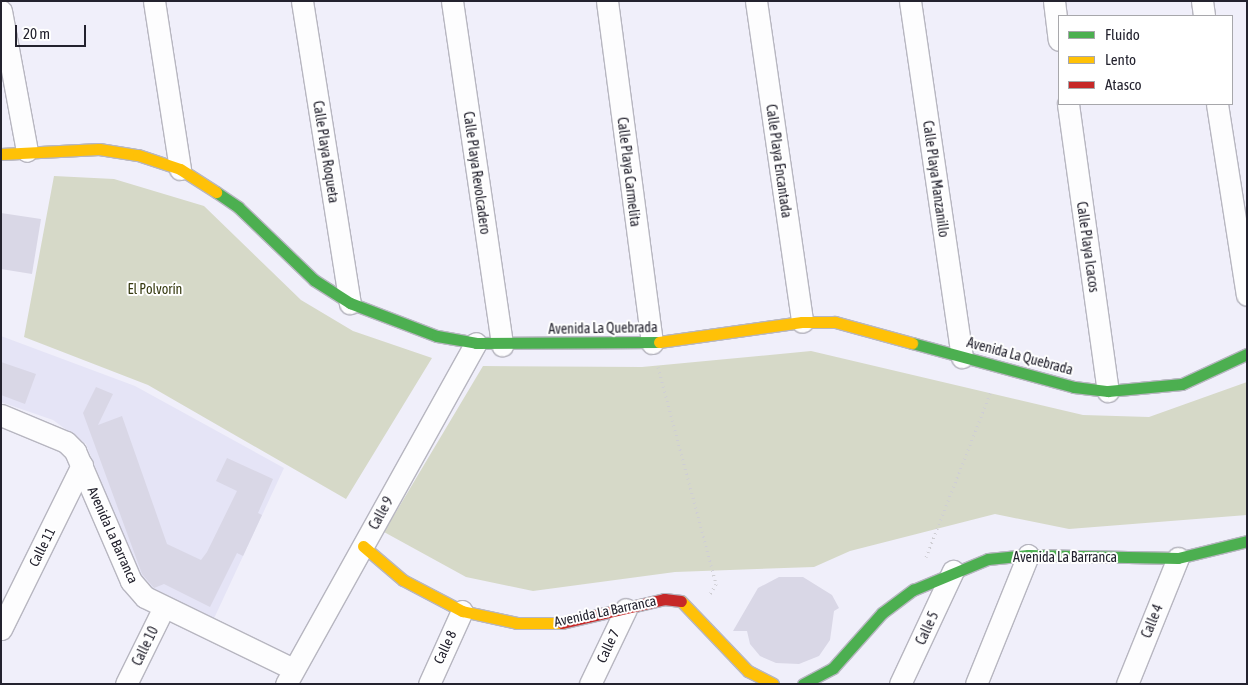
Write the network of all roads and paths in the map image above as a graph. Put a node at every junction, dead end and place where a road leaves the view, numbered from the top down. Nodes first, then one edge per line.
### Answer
1 (154, 1) edge
2 (302, 1) edge
3 (452, 1) edge
4 (607, 1) edge
5 (756, 1) edge
6 (910, 1) edge
7 (1054, 1) edge
8 (1202, 1) edge
9 (1, 10) edge
10 (1204, 15) edge
11 (1058, 32) edge
12 (1068, 105) edge
13 (1218, 105) edge
14 (27, 150) junction
15 (1, 154) edge
16 (180, 169) junction
17 (1247, 295) edge
18 (350, 303) junction
19 (802, 322) junction
20 (476, 343) junction
21 (652, 344) junction
22 (502, 345) junction
23 (1247, 354) edge
24 (962, 357) junction
25 (1000, 367) junction
26 (1108, 391) junction
27 (1, 415) edge
28 (82, 465) junction
29 (1247, 541) edge
30 (363, 546) junction
31 (1028, 555) junction
32 (1178, 558) junction
33 (953, 571) junction
34 (913, 590) junction
35 (163, 609) junction
36 (626, 609) junction
37 (462, 611) junction
38 (698, 614) junction
39 (1, 629) edge
40 (289, 676) edge
41 (745, 677) edge
42 (126, 684) edge
43 (428, 684) edge
44 (590, 684) edge
45 (773, 684) edge
46 (803, 684) edge
47 (900, 684) edge
48 (976, 684) edge
49 (1126, 684) edge

1 - 16 street
2 - 18 street, Calle Playa Roqueta
3 - 22 street, Calle Playa Revolcadero
4 - 21 street, Calle Playa Carmelita
5 - 19 street, Calle Playa Encantada
6 - 24 street, Calle Playa Manzanillo
7 - 11 street
8 - 10 street
9 - 14 street
12 - 26 street, Calle Playa Icacos
13 - 17 street
14 - 15 street, Avenida La Quebrada
14 - 16 street, Avenida La Quebrada
16 - 18 street, Avenida La Quebrada
18 - 20 street, Avenida La Quebrada
19 - 21 street, Avenida La Quebrada
19 - 24 street, Avenida La Quebrada
20 - 22 street, Avenida La Quebrada
20 - 30 street, Calle 9
21 - 22 street, Avenida La Quebrada
21 - 38 path
23 - 26 street, Avenida La Quebrada
24 - 25 street, Avenida La Quebrada
25 - 26 street, Avenida La Quebrada
25 - 34 path
27 - 28 street, Avenida La Barranca
28 - 35 street, Avenida La Barranca
28 - 39 street, Calle 11
29 - 32 street, Avenida La Barranca
30 - 37 street, Avenida La Barranca
30 - 40 street, Calle 9
31 - 32 street, Avenida La Barranca
31 - 33 street, Avenida La Barranca
31 - 48 street
32 - 49 street, Calle 4
33 - 34 street, Avenida La Barranca
33 - 47 street, Calle 5
34 - 46 street, Avenida La Barranca
35 - 40 street, Avenida La Barranca
35 - 42 street, Calle 10
36 - 37 street, Avenida La Barranca
36 - 38 street, Avenida La Barranca
36 - 44 street, Calle 7
37 - 43 street, Calle 8
38 - 41 street, Avenida La Barranca
41 - 45 street, Avenida La Barranca

